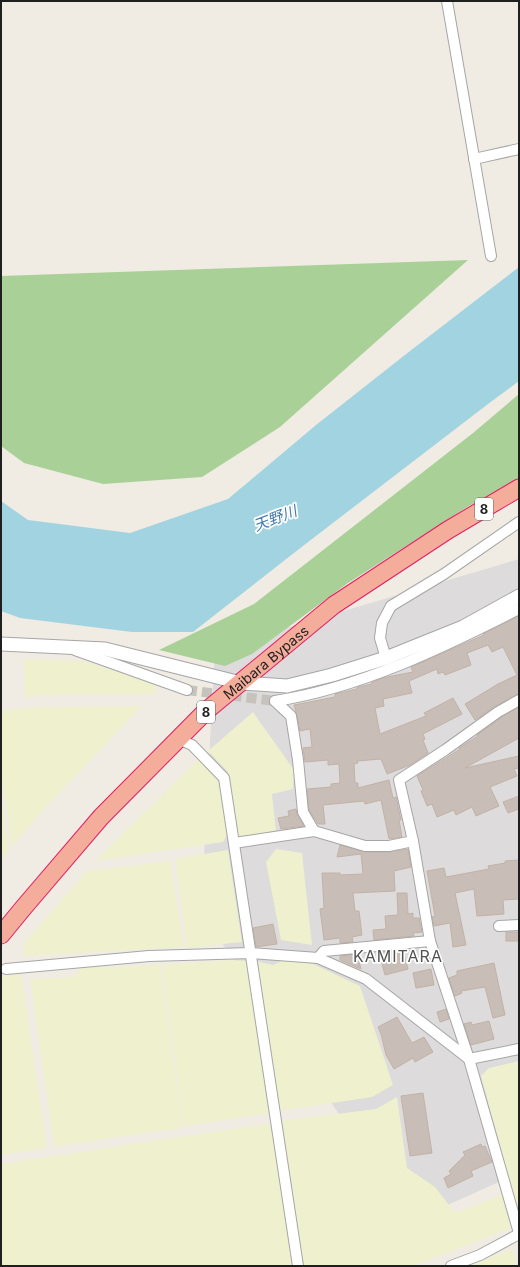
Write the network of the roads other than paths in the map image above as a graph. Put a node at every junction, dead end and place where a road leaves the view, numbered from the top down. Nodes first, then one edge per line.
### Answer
1 (447, 1) edge
2 (519, 149) edge
3 (474, 159) junction
4 (491, 256) dead end
5 (519, 488) edge
6 (519, 522) edge
7 (519, 596) edge
8 (519, 609) edge
9 (1, 644) edge
10 (65, 647) junction
11 (386, 658) junction
12 (241, 683) junction
13 (187, 690) tunnel mouth
14 (519, 700) edge
15 (178, 740) junction
16 (314, 831) junction
17 (414, 841) junction
18 (234, 843) junction
19 (519, 925) edge
20 (499, 926) dead end
21 (1, 935) edge
22 (430, 941) junction
23 (251, 953) junction
24 (318, 958) junction
25 (6, 969) dead end
26 (519, 1049) edge
27 (469, 1059) junction
28 (519, 1234) edge
29 (298, 1266) edge
30 (450, 1266) edge

1 - 3 street
2 - 3 street
3 - 4 street
5 - 12 highway, Maibara Bypass / 8
6 - 11 street
7 - 11 street
8 - 16 street
9 - 10 street
10 - 12 street
10 - 13 street
11 - 12 street
12 - 15 highway, Maibara Bypass / 8
14 - 17 street
15 - 18 street
15 - 21 highway, Maibara Bypass / 8
16 - 17 street
16 - 18 street
17 - 22 street
18 - 23 street
19 - 20 street
22 - 24 street
22 - 27 street
23 - 24 street
23 - 25 street
23 - 29 street
24 - 27 street
26 - 27 street
27 - 28 street
28 - 30 street

